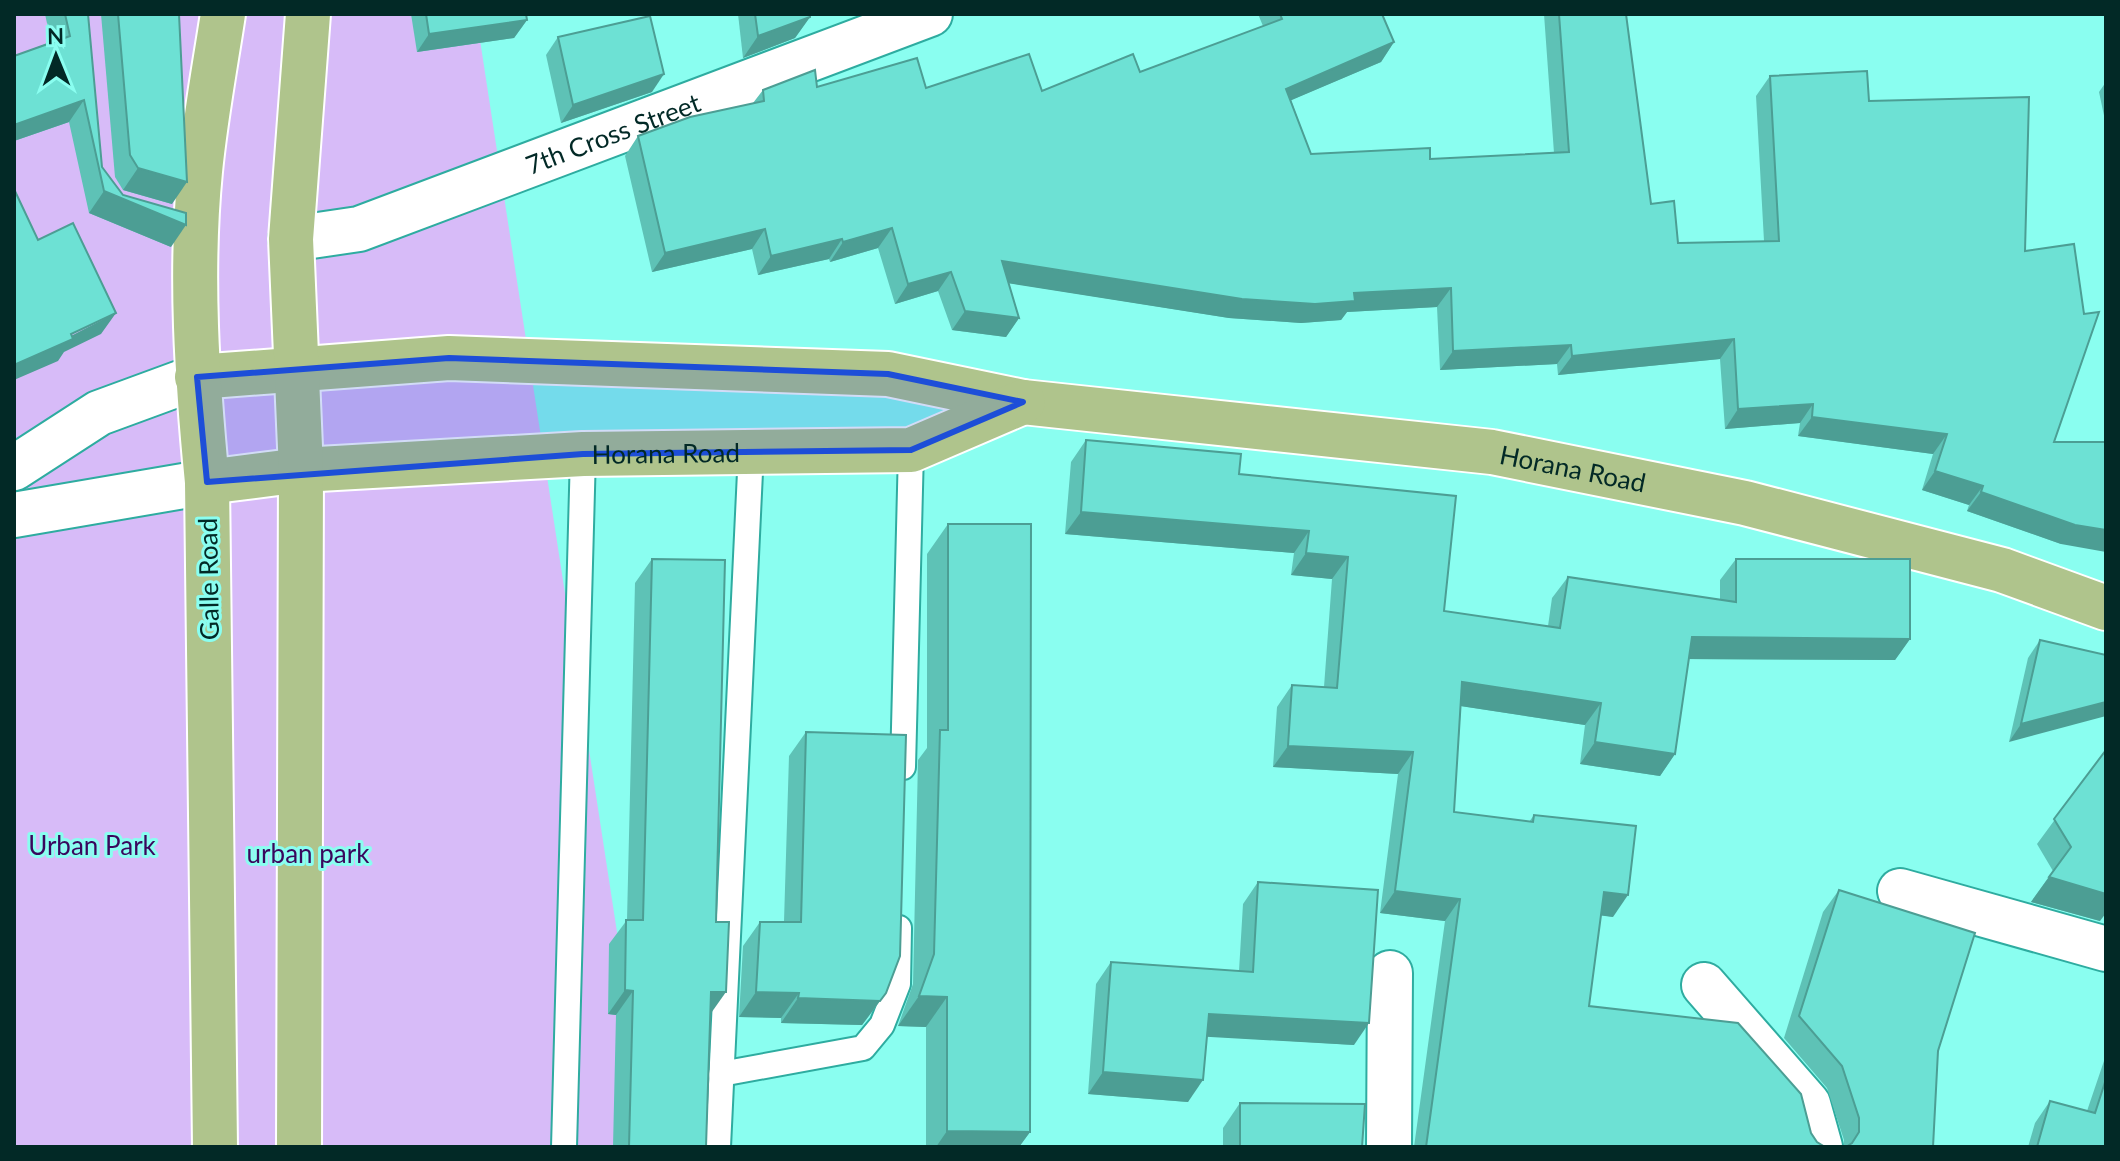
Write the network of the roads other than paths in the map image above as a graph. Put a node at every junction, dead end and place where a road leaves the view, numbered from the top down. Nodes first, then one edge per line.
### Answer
1 (223, 14) edge
2 (308, 14) edge
3 (930, 14) edge
4 (291, 239) junction
5 (295, 370) junction
6 (197, 377) junction
7 (1023, 402) junction
8 (911, 450) junction
9 (751, 451) junction
10 (583, 454) junction
11 (14, 468) edge
12 (301, 470) junction
13 (207, 482) junction
14 (14, 515) edge
15 (2106, 608) edge
16 (902, 795) edge
17 (1900, 891) dead end
18 (900, 905) edge
19 (2106, 949) edge
20 (1390, 973) dead end
21 (1704, 985) dead end
22 (721, 1074) junction
23 (215, 1147) edge
24 (299, 1147) edge
25 (564, 1147) edge
26 (718, 1147) edge
27 (1389, 1147) edge
28 (1820, 1147) edge

1 - 6 highway, Galle Road
2 - 4 highway
3 - 4 street, 7th Cross Street
4 - 5 highway
5 - 6 highway, Horana Road
5 - 7 highway, Horana Road
5 - 12 highway
6 - 11 street
6 - 13 highway, Galle Road
7 - 8 highway, Horana Road
7 - 15 highway, Horana Road
8 - 9 highway, Horana Road
8 - 16 lane
9 - 10 highway, Horana Road
9 - 22 lane
10 - 12 highway, Horana Road
10 - 25 lane
12 - 13 highway, Horana Road
12 - 24 highway
13 - 14 street
13 - 23 highway, Galle Road
17 - 19 street
18 - 22 lane
20 - 27 street
21 - 28 street
22 - 26 lane

